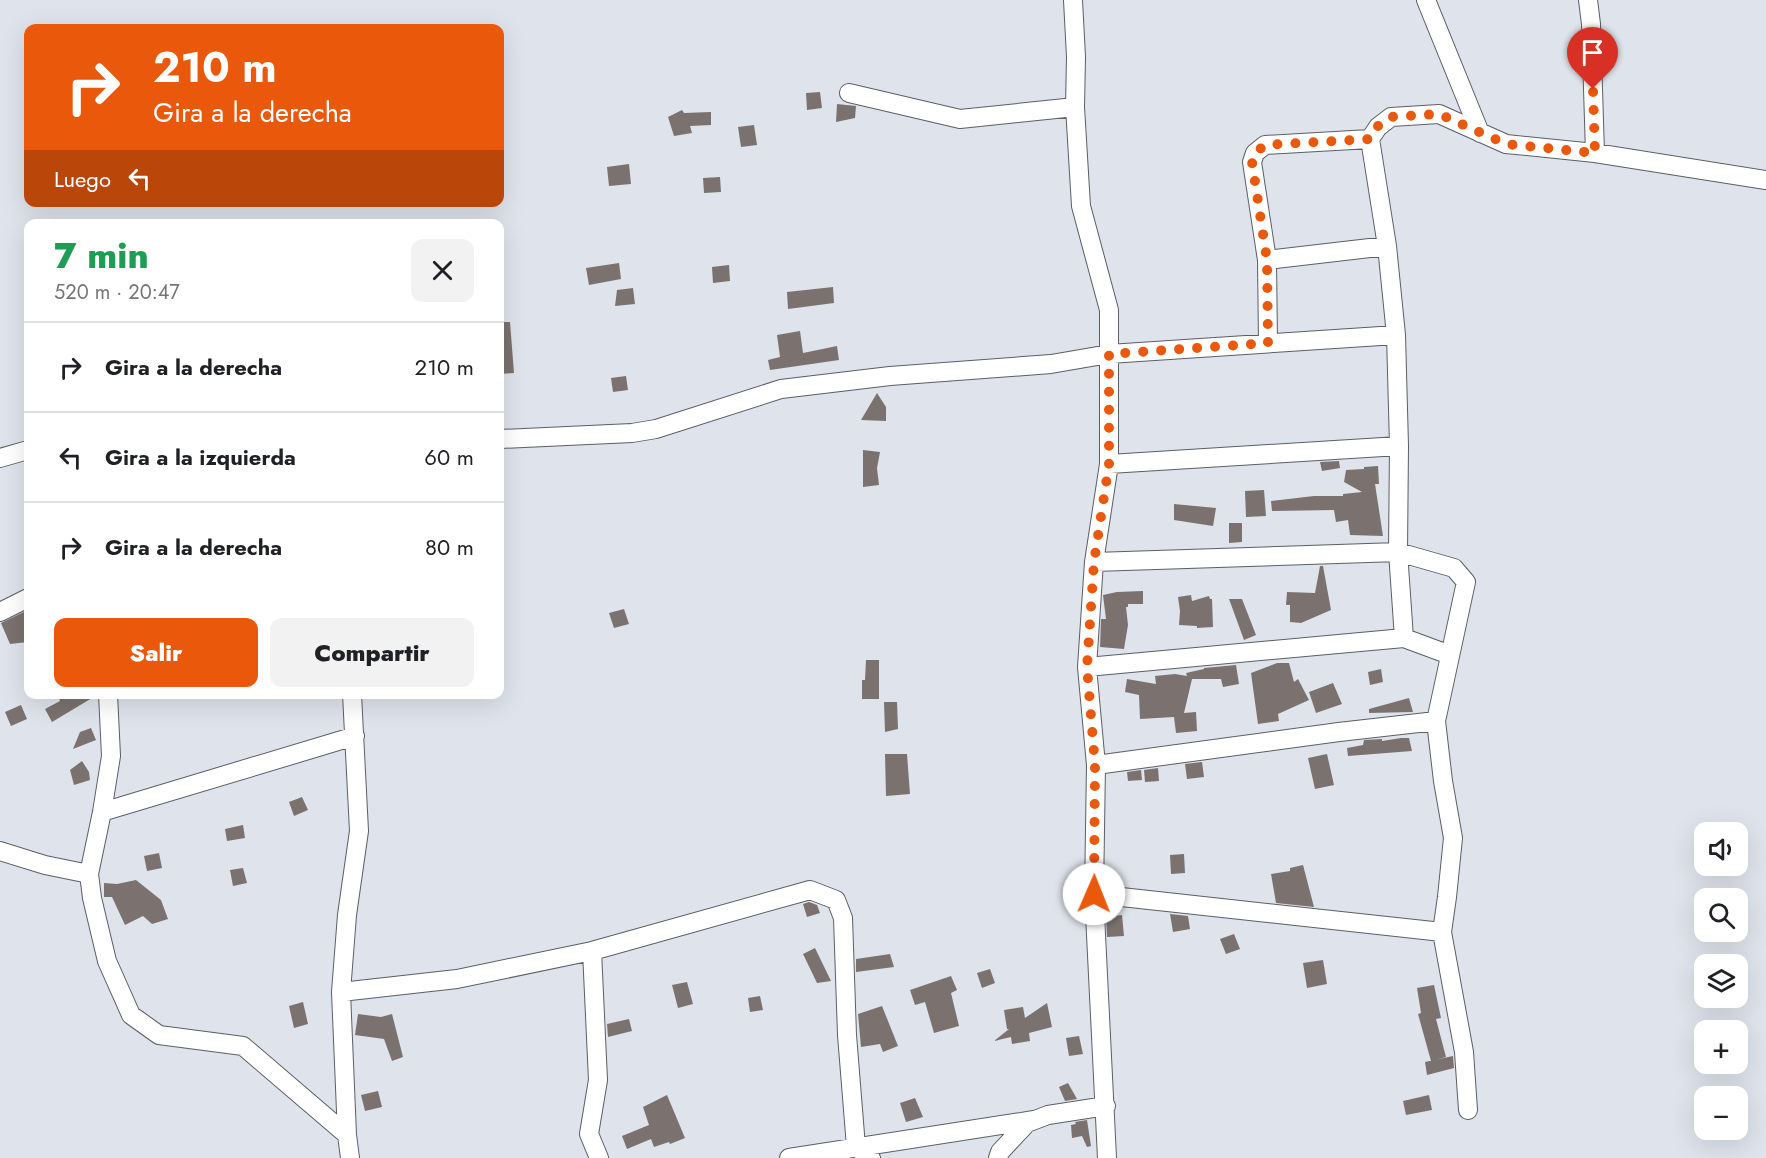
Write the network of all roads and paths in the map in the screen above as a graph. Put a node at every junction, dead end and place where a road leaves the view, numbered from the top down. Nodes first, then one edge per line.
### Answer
1 (1073, 0) edge
2 (1426, 0) edge
3 (1588, 0) edge
4 (849, 93) dead end
5 (1075, 107) junction
6 (1480, 133) junction
7 (1370, 139) junction
8 (1595, 153) junction
9 (1766, 180) edge
10 (1387, 246) junction
11 (1267, 260) junction
12 (1396, 335) junction
13 (1268, 343) junction
14 (1109, 354) junction
15 (504, 439) edge
16 (1400, 446) junction
17 (24, 451) edge
18 (0, 458) edge
19 (1109, 464) junction
20 (1398, 552) junction
21 (1094, 562) junction
22 (24, 600) edge
23 (0, 612) edge
24 (1404, 638) junction
25 (1450, 655) junction
26 (1087, 667) junction
27 (108, 699) edge
28 (352, 699) edge
29 (1436, 721) junction
30 (355, 736) junction
31 (1095, 765) junction
32 (102, 812) junction
33 (0, 851) edge
34 (89, 874) junction
35 (1094, 894) junction
36 (1442, 932) junction
37 (592, 951) junction
38 (341, 992) junction
39 (1106, 1106) junction
40 (1468, 1110) dead end
41 (1034, 1120) junction
42 (347, 1135) junction
43 (864, 1153) edge
44 (350, 1158) edge
45 (599, 1158) edge
46 (789, 1158) edge
47 (998, 1158) edge
48 (1107, 1158) edge

1 - 5 street
2 - 6 street
3 - 8 street
4 - 5 street
5 - 14 street
6 - 7 street
6 - 8 street
7 - 10 street
7 - 11 street
8 - 9 street
10 - 11 street
10 - 12 street
11 - 13 street
12 - 13 street
12 - 16 street
13 - 14 street
14 - 15 street
14 - 19 street
16 - 19 street
16 - 20 street
17 - 18 street
19 - 21 street
20 - 21 street
20 - 24 street
20 - 25 street
21 - 26 street
22 - 23 street
24 - 25 street
24 - 26 street
25 - 29 street
26 - 31 street
27 - 32 street
28 - 30 street
29 - 31 street
29 - 36 street
30 - 32 street
30 - 38 street
31 - 35 street
32 - 34 street
33 - 34 street
34 - 42 street
35 - 36 street
35 - 39 street
36 - 40 street
37 - 38 street
37 - 43 street
37 - 45 street
38 - 42 street
39 - 41 street
39 - 48 street
41 - 43 street
41 - 47 street
42 - 44 street
43 - 46 street

